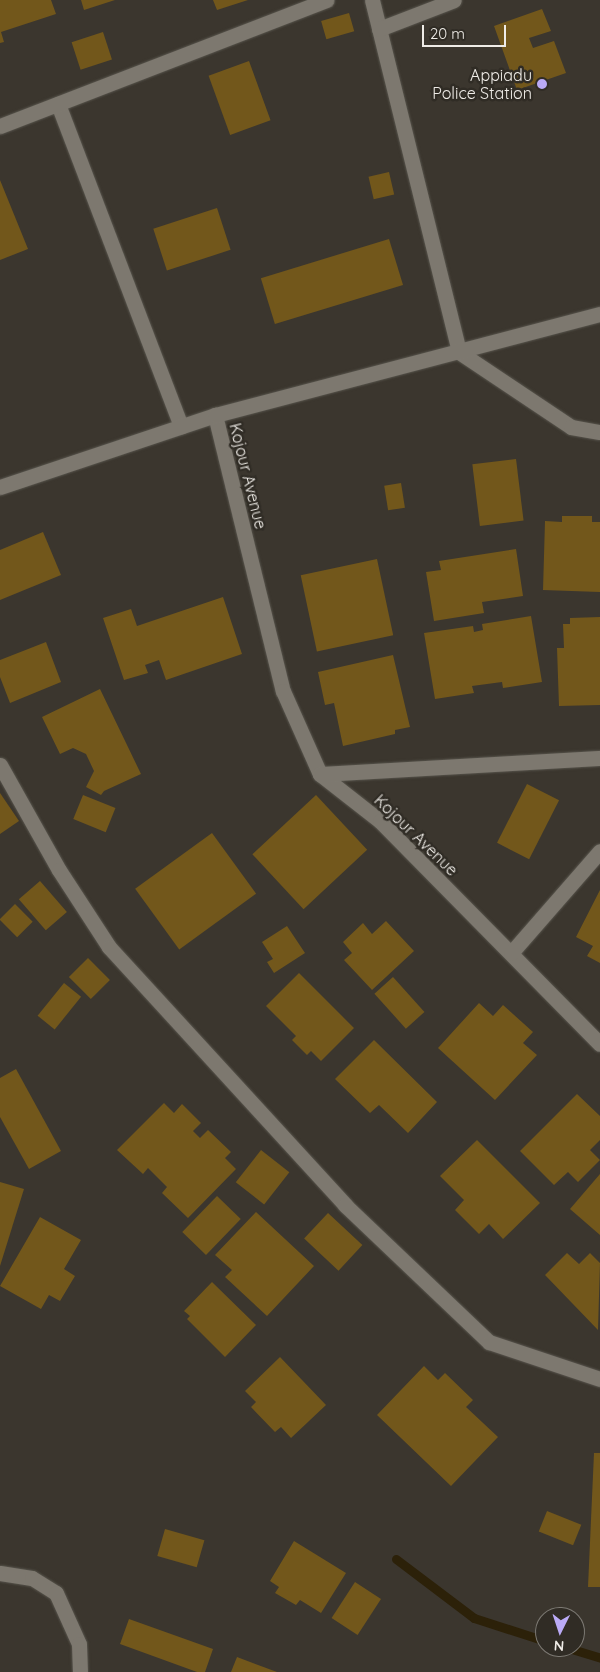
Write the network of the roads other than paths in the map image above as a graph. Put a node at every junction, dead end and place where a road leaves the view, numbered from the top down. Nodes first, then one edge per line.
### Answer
1 (327, 0) edge
2 (372, 0) edge
3 (454, 0) edge
4 (379, 29) junction
5 (58, 104) junction
6 (0, 126) edge
7 (600, 314) edge
8 (459, 352) junction
9 (215, 415) junction
10 (182, 426) junction
11 (600, 432) edge
12 (0, 487) edge
13 (600, 758) edge
14 (0, 766) edge
15 (320, 774) junction
16 (600, 851) edge
17 (511, 953) junction
18 (600, 1044) edge
19 (600, 1378) edge
20 (0, 1573) edge
21 (80, 1672) edge

1 - 5 street
2 - 4 street
3 - 4 street
4 - 8 street
5 - 6 street
5 - 10 street
7 - 8 street
8 - 9 street
8 - 11 street
9 - 10 street
9 - 15 street, Kojour Avenue
10 - 12 street
13 - 15 street
14 - 19 street
15 - 17 street, Kojour Avenue
16 - 17 street
17 - 18 street, Kojour Avenue
20 - 21 street

